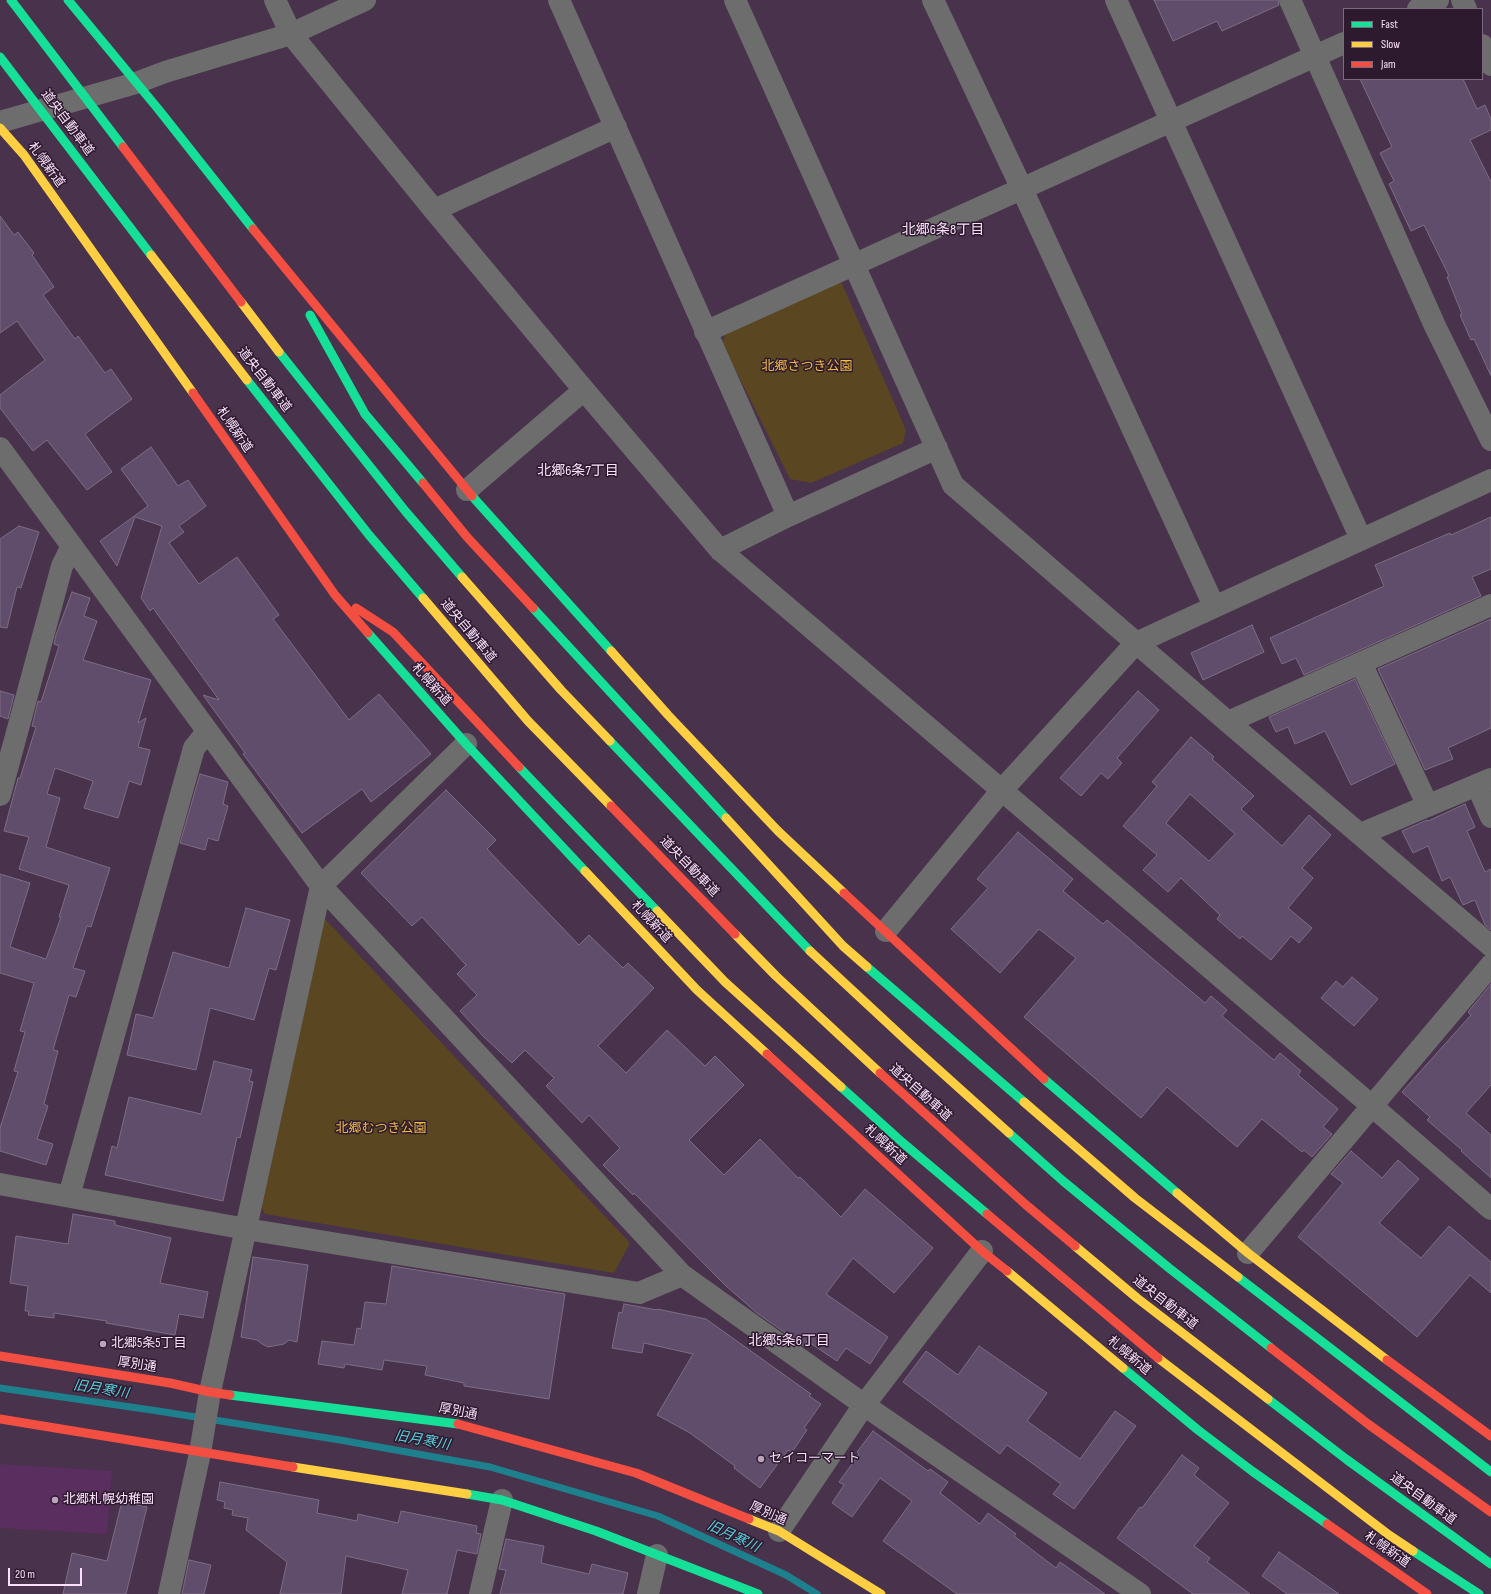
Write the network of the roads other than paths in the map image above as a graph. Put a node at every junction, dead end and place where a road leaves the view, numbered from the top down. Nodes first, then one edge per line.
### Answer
1 (11, 0) edge
2 (68, 0) edge
3 (276, 0) edge
4 (365, 0) edge
5 (559, 0) edge
6 (735, 0) edge
7 (933, 0) edge
8 (1116, 0) edge
9 (1290, 0) edge
10 (1438, 0) edge
11 (1420, 8) edge
12 (291, 34) junction
13 (1343, 43) edge
14 (1483, 47) edge
15 (1315, 56) junction
16 (0, 57) edge
17 (1491, 65) edge
18 (136, 83) junction
19 (1170, 121) junction
20 (0, 122) edge
21 (616, 127) junction
22 (0, 128) edge
23 (1022, 189) junction
24 (434, 210) junction
25 (854, 264) junction
26 (282, 266) junction
27 (705, 332) junction
28 (584, 390) junction
29 (1491, 440) edge
30 (0, 448) edge
31 (937, 448) junction
32 (1491, 480) edge
33 (466, 490) junction
34 (788, 516) junction
35 (1360, 540) junction
36 (72, 546) junction
37 (720, 550) junction
38 (335, 595) junction
39 (1491, 605) edge
40 (1214, 606) junction
41 (1136, 643) junction
42 (1361, 663) junction
43 (1228, 722) junction
44 (207, 732) junction
45 (466, 744) junction
46 (1484, 782) edge
47 (1002, 790) junction
48 (0, 792) edge
49 (1428, 806) junction
50 (1491, 817) edge
51 (1361, 834) junction
52 (321, 886) junction
53 (886, 931) junction
54 (1491, 946) edge
55 (1491, 965) edge
56 (1372, 1106) junction
57 (0, 1184) edge
58 (69, 1196) junction
59 (1491, 1209) edge
60 (246, 1229) junction
61 (982, 1251) junction
62 (1248, 1253) junction
63 (682, 1275) junction
64 (0, 1356) edge
65 (210, 1398) junction
66 (864, 1405) junction
67 (0, 1419) edge
68 (1491, 1436) edge
69 (202, 1444) junction
70 (1491, 1472) edge
71 (502, 1500) junction
72 (1491, 1512) edge
73 (779, 1531) junction
74 (657, 1555) junction
75 (1491, 1564) edge
76 (168, 1594) edge
77 (480, 1594) edge
78 (648, 1594) edge
79 (758, 1594) edge
80 (881, 1594) edge
81 (1140, 1594) edge
82 (1427, 1594) edge
83 (1479, 1594) edge

1 - 72 main road, bridge
2 - 18 main road
3 - 12 street
4 - 12 street
5 - 21 street
6 - 25 street
7 - 23 street
8 - 19 street
9 - 15 street
10 - 11 street
12 - 18 street
12 - 24 street
13 - 15 street
14 - 17 street
15 - 19 street
15 - 29 street
16 - 75 main road, 道央自動車道, bridge
18 - 20 street
18 - 26 main road
19 - 23 street
19 - 35 street
21 - 24 street
21 - 27 street
22 - 38 main road, 札幌新道
23 - 25 street
23 - 40 street
24 - 28 street
25 - 27 street
25 - 31 street
26 - 33 main road
26 - 70 main road
27 - 34 street
28 - 33 street
28 - 37 street
30 - 36 street
31 - 34 street
31 - 41 street
32 - 35 street
33 - 53 main road
34 - 37 street
35 - 40 street
36 - 44 street
36 - 48 street
37 - 47 street
38 - 45 main road, 札幌新道
38 - 83 main road
39 - 42 street
40 - 41 street
41 - 43 street
41 - 47 street
42 - 43 street
42 - 49 street
43 - 51 street
44 - 52 street
44 - 58 street
45 - 52 street
45 - 61 main road, 札幌新道
46 - 49 street
46 - 50 street
47 - 53 street
47 - 56 street
49 - 51 street
51 - 54 street
52 - 60 street
52 - 63 street
53 - 62 main road
55 - 56 street
56 - 59 street
56 - 62 street
57 - 58 street
58 - 60 street
60 - 63 street
60 - 65 street
61 - 66 street
61 - 82 main road, 札幌新道
62 - 68 main road
63 - 66 street
64 - 65 main road, 厚別通
65 - 69 street
65 - 73 main road, 厚別通
66 - 73 street
66 - 81 street
67 - 69 main road
69 - 71 main road
69 - 76 street
71 - 74 main road
71 - 77 street
73 - 80 main road, 厚別通
74 - 78 street
74 - 79 main road

